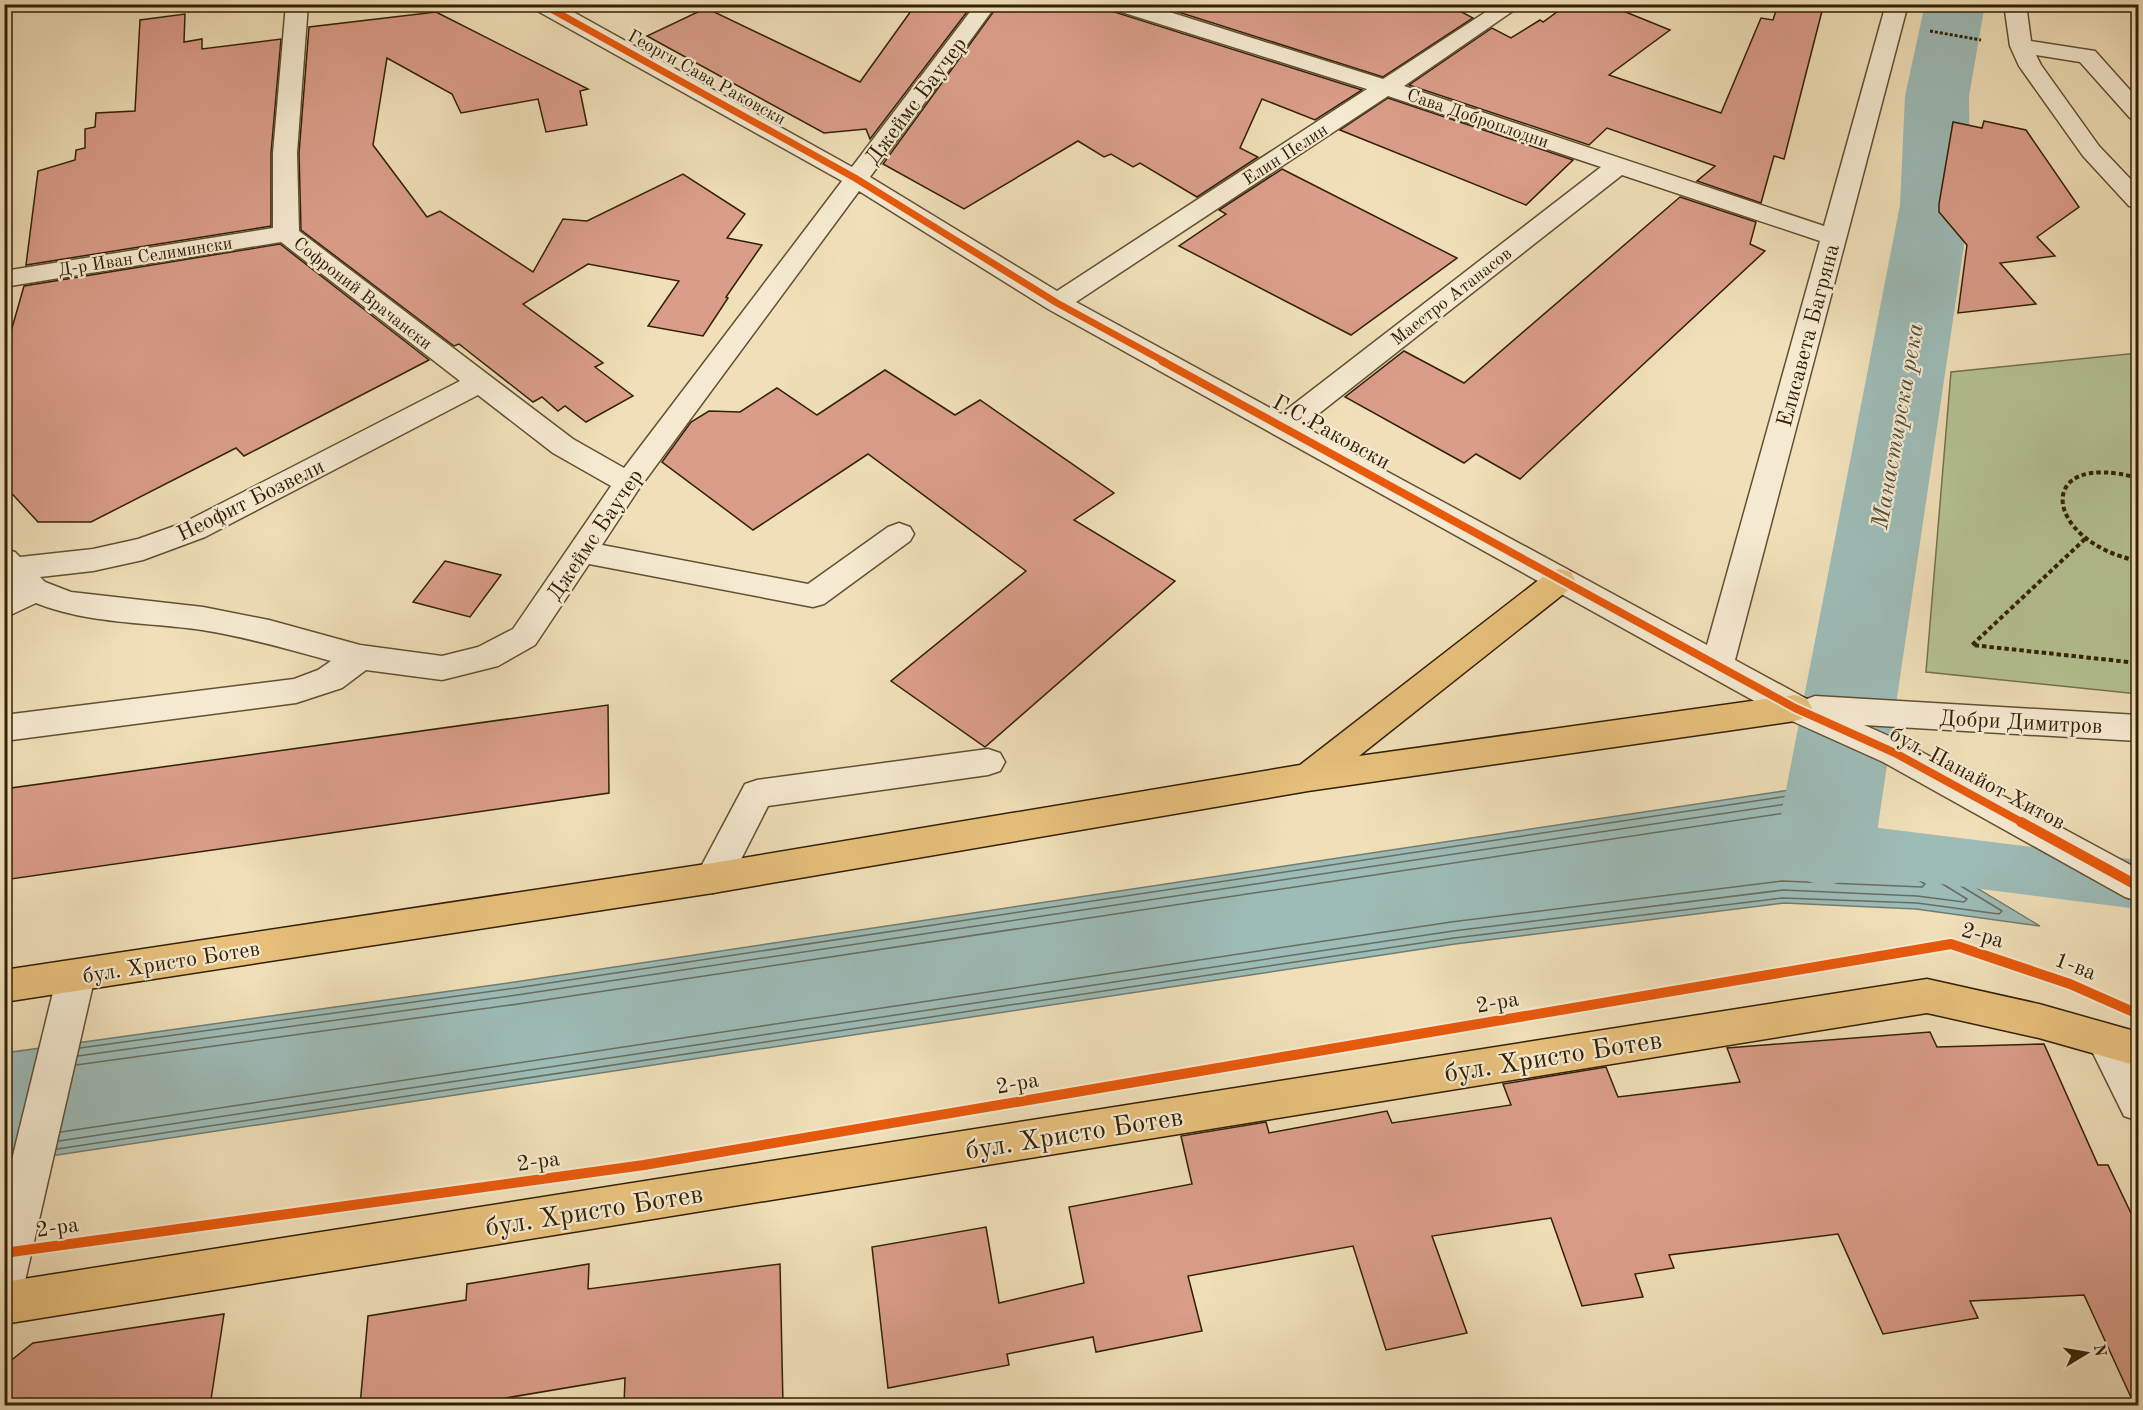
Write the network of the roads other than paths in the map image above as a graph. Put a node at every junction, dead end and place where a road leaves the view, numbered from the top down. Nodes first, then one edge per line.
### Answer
1 (297, 4) edge
2 (542, 4) edge
3 (987, 4) edge
4 (1120, 4) edge
5 (1512, 4) edge
6 (2015, 4) edge
7 (1894, 15) edge
8 (2021, 46) junction
9 (1387, 88) junction
10 (2139, 113) edge
11 (1618, 166) junction
12 (855, 178) junction
13 (2139, 201) edge
14 (286, 234) junction
15 (1833, 237) junction
16 (4, 279) edge
17 (1057, 303) junction
18 (480, 383) junction
19 (1283, 427) junction
20 (628, 483) junction
21 (899, 534) dead end
22 (582, 552) junction
23 (14, 572) edge
24 (1560, 580) junction
25 (4, 607) edge
26 (360, 657) junction
27 (1717, 665) junction
28 (1795, 708) junction
29 (4, 728) edge
30 (2139, 728) edge
31 (988, 762) dead end
32 (1308, 777) junction
33 (713, 878) junction
34 (2139, 886) edge
35 (76, 976) junction
36 (4, 986) edge
37 (2122, 1045) edge
38 (2139, 1103) edge
39 (4, 1281) edge
40 (4, 1303) edge

1 - 14 street, Софроний Врачански
2 - 12 street, Георги Сава Раковски
3 - 12 street, Джеймс Баучер
4 - 9 street, Сава Доброплодни
5 - 9 street, Елин Пелин
6 - 8 street
7 - 15 street, Елисавета Багряна
8 - 10 street
8 - 13 street
9 - 11 street, Сава Доброплодни
9 - 17 street, Елин Пелин
11 - 15 street, Сава Доброплодни
11 - 19 street, Маестро Атанасов
12 - 17 street, Г.С.Раковски
12 - 20 street, Джеймс Баучер
14 - 16 street, Д-р Иван Селимински
14 - 18 street, Софроний Врачански
15 - 27 street, Елисавета Багряна
17 - 19 street, Г.С.Раковски
18 - 20 street, Софроний Врачански
18 - 23 street, Неофит Бозвели
19 - 24 street, Г.С.Раковски
20 - 22 street, Джеймс Баучер
21 - 22 street
22 - 26 street, Джеймс Баучер
23 - 25 street
23 - 26 street, Джеймс Баучер
24 - 27 street, Г.С.Раковски
24 - 32 main road
26 - 29 street
27 - 28 street, Г.С.Раковски
28 - 30 street, Добри Димитров
28 - 32 main road, бул. Христо Ботев
28 - 34 street, бул. Панайот Хитов
31 - 33 street
32 - 33 main road, бул. Христо Ботев
33 - 35 main road, бул. Христо Ботев
35 - 36 main road, бул. Христо Ботев
35 - 39 street
37 - 38 street
37 - 40 main road, бул. Христо Ботев

